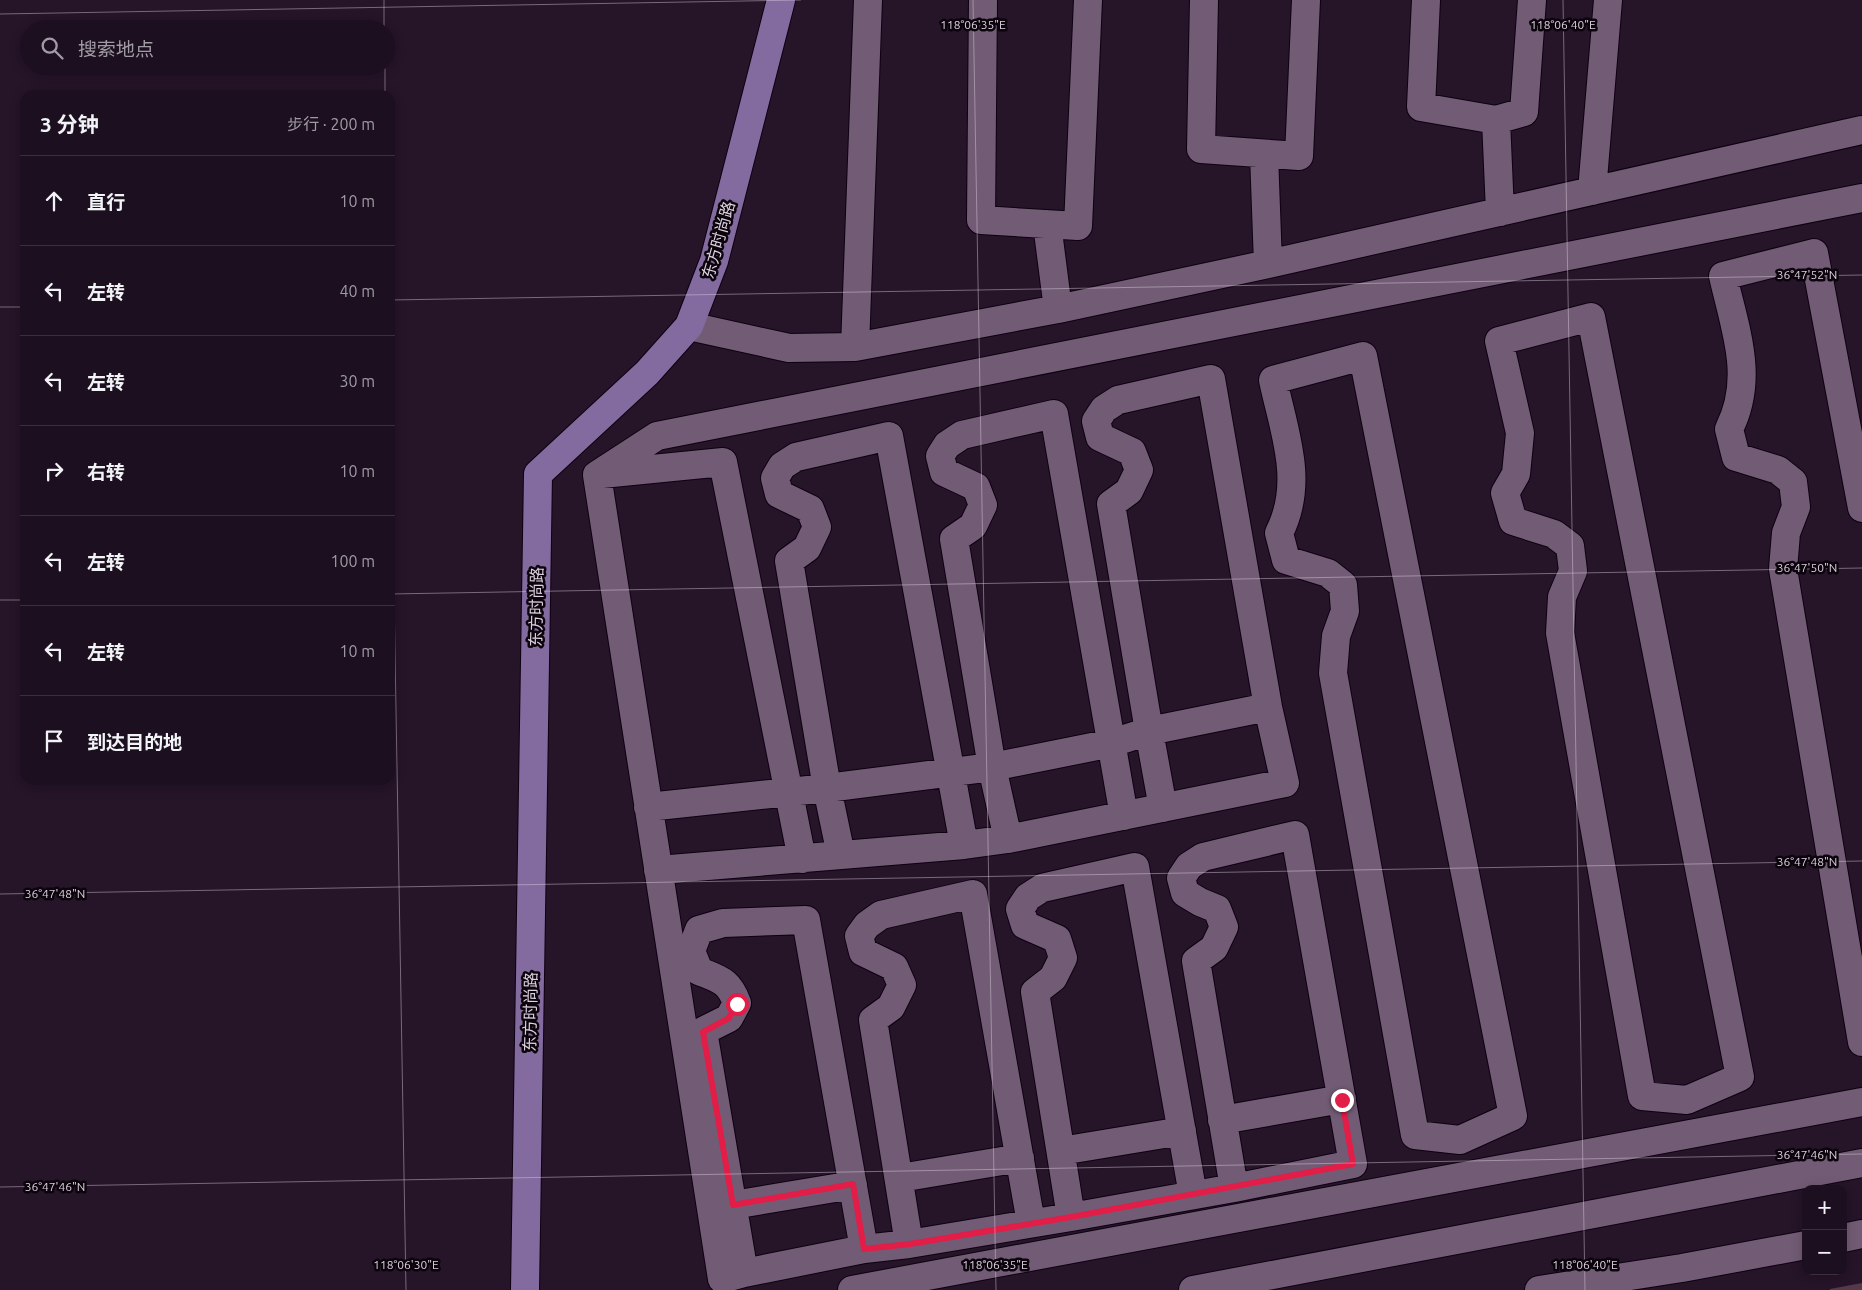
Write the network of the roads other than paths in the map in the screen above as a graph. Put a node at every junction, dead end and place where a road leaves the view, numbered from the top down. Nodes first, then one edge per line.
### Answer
1 (781, 0) edge
2 (868, 0) edge
3 (983, 0) edge
4 (1088, 0) edge
5 (1204, 0) edge
6 (1306, 0) edge
7 (1426, 0) edge
8 (1532, 0) edge
9 (1608, 0) edge
10 (1496, 120) junction
11 (1862, 130) edge
12 (1264, 154) junction
13 (1592, 191) junction
14 (1862, 198) edge
15 (1500, 212) junction
16 (1048, 224) junction
17 (1268, 264) junction
18 (1058, 309) junction
19 (689, 326) junction
20 (855, 347) junction
21 (597, 475) junction
22 (1862, 508) edge
23 (1268, 707) junction
24 (1149, 731) junction
25 (1112, 742) junction
26 (992, 767) junction
27 (950, 773) junction
28 (827, 788) junction
29 (788, 792) junction
30 (648, 807) junction
31 (1163, 808) junction
32 (1124, 816) junction
33 (1008, 839) junction
34 (964, 845) junction
35 (841, 856) junction
36 (802, 859) junction
37 (658, 870) junction
38 (1862, 1042) edge
39 (1342, 1100) junction
40 (1687, 1100) junction
41 (1862, 1102) edge
42 (1222, 1120) junction
43 (1182, 1131) junction
44 (1696, 1133) junction
45 (1460, 1140) junction
46 (1062, 1151) junction
47 (1020, 1158) junction
48 (1862, 1163) edge
49 (1465, 1176) junction
50 (900, 1178) junction
51 (853, 1184) junction
52 (1234, 1188) junction
53 (1193, 1195) junction
54 (733, 1205) junction
55 (1071, 1217) junction
56 (1031, 1223) junction
57 (1862, 1234) edge
58 (1847, 1237) edge
59 (910, 1244) junction
60 (1802, 1246) edge
61 (864, 1249) junction
62 (1684, 1279) edge
63 (727, 1281) edge
64 (1635, 1282) edge
65 (525, 1290) edge
66 (852, 1290) edge
67 (1193, 1290) edge
68 (1539, 1290) edge

1 - 19 main road, 东方时尚路
2 - 20 lane
3 - 16 lane
4 - 16 lane
5 - 12 lane
6 - 12 lane
7 - 10 lane
8 - 10 lane
9 - 13 lane
10 - 15 lane
11 - 13 lane
12 - 17 lane
13 - 15 lane
14 - 21 lane
15 - 17 lane
16 - 18 lane
17 - 18 lane
18 - 20 lane
19 - 20 lane
19 - 65 main road, 东方时尚路
21 - 29 lane
21 - 30 lane
22 - 38 lane
23 - 24 lane
23 - 24 lane
23 - 31 lane
24 - 25 lane
24 - 31 lane
25 - 26 lane
25 - 26 lane
25 - 32 lane
26 - 27 lane
26 - 33 lane
27 - 28 lane
27 - 28 lane
27 - 34 lane
28 - 29 lane
28 - 35 lane
29 - 30 lane
29 - 36 lane
30 - 37 lane
31 - 32 lane
32 - 33 lane
33 - 34 lane
34 - 35 lane
35 - 36 lane
36 - 37 lane
37 - 63 lane
39 - 42 lane
39 - 42 lane
39 - 52 lane
40 - 40 lane
40 - 44 lane
41 - 44 lane
42 - 52 lane
43 - 46 lane
43 - 46 lane
43 - 53 lane
44 - 49 lane
45 - 45 lane
45 - 49 lane
46 - 55 lane
47 - 50 lane
47 - 50 lane
47 - 56 lane
48 - 67 lane
49 - 66 lane
50 - 59 lane
51 - 54 lane
51 - 54 lane
51 - 61 lane
52 - 53 lane
53 - 55 lane
54 - 63 lane
55 - 56 lane
56 - 59 lane
57 - 58 lane
59 - 61 lane
60 - 62 lane
61 - 63 lane
62 - 64 lane
64 - 68 lane

